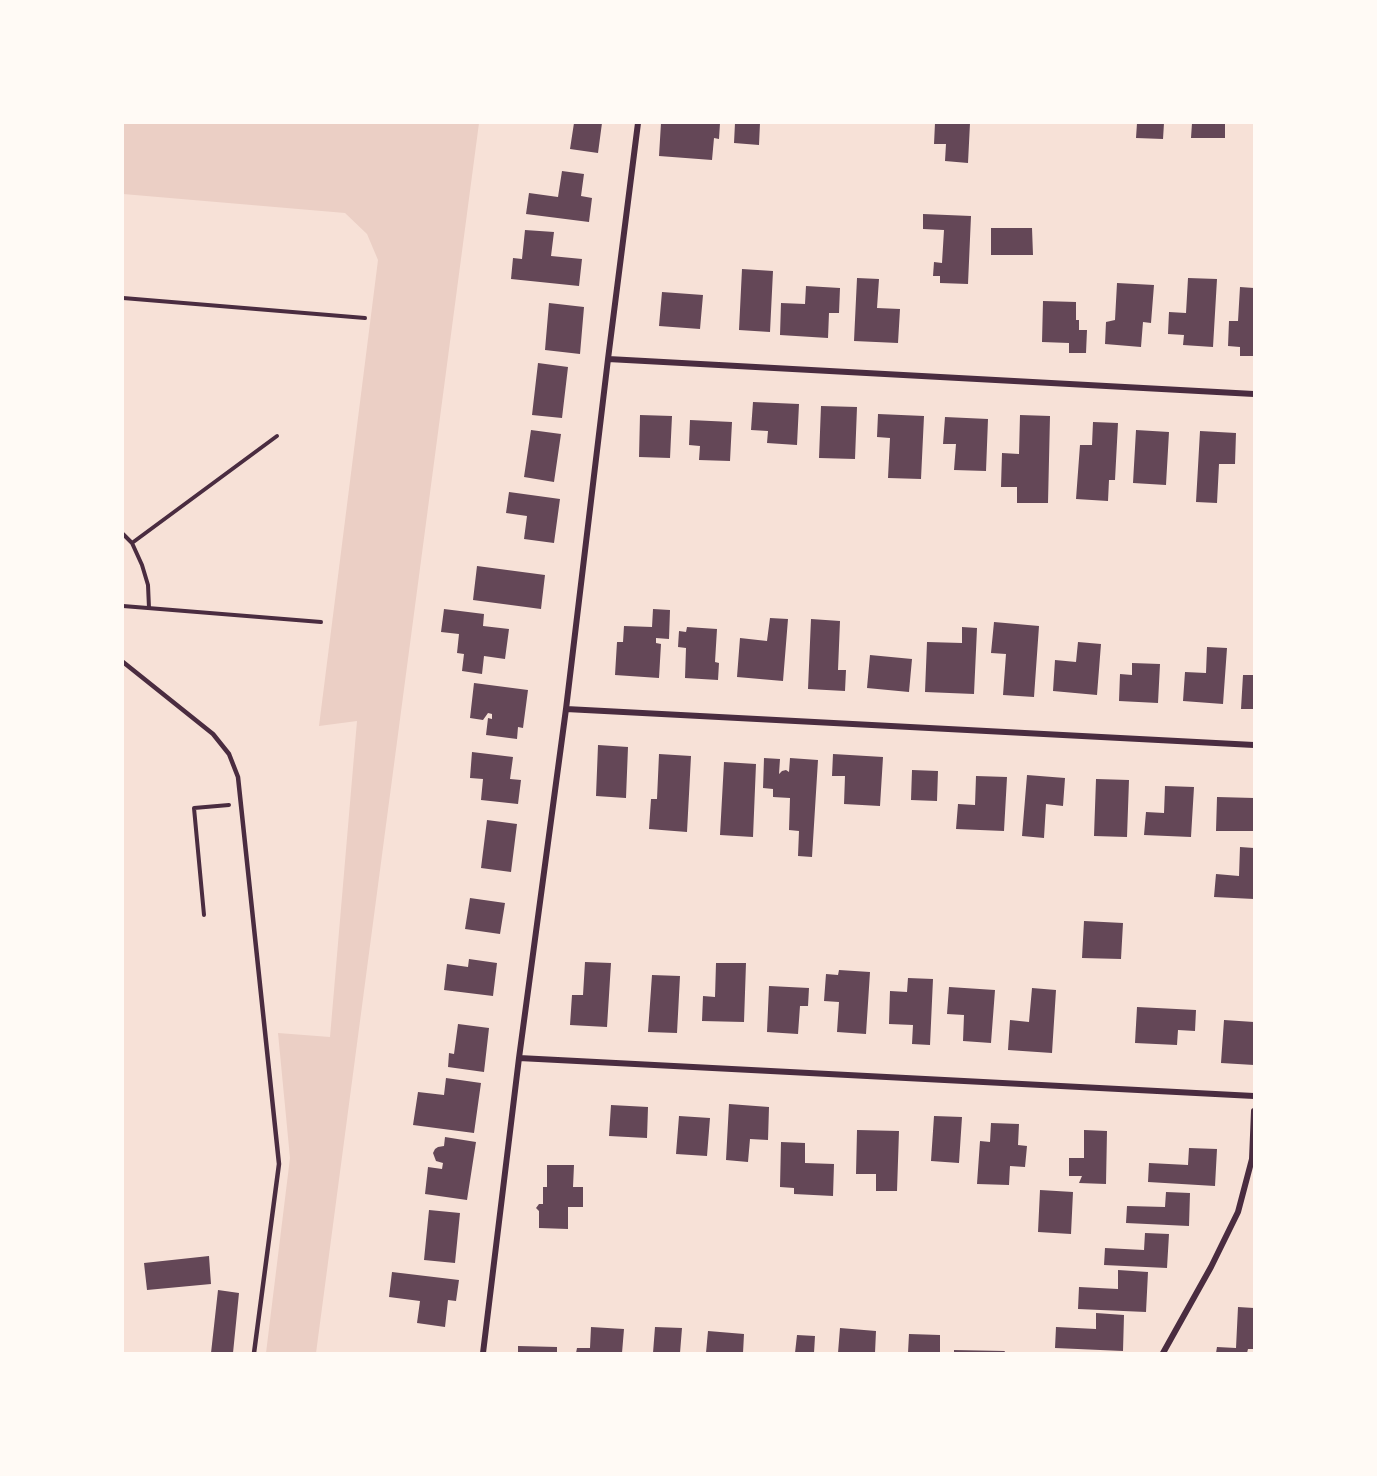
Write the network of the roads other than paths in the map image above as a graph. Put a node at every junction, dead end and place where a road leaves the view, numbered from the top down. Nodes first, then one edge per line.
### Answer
1 (638, 123) edge
2 (608, 359) junction
3 (1254, 394) edge
4 (123, 662) edge
5 (566, 709) junction
6 (1254, 745) edge
7 (519, 1058) junction
8 (1254, 1096) edge
9 (1254, 1111) edge
10 (254, 1353) edge
11 (483, 1353) edge
12 (1163, 1353) edge

1 - 2 street
2 - 3 street
2 - 5 street
4 - 10 lane
5 - 6 street
5 - 7 street
7 - 8 street
7 - 11 street
9 - 12 street

